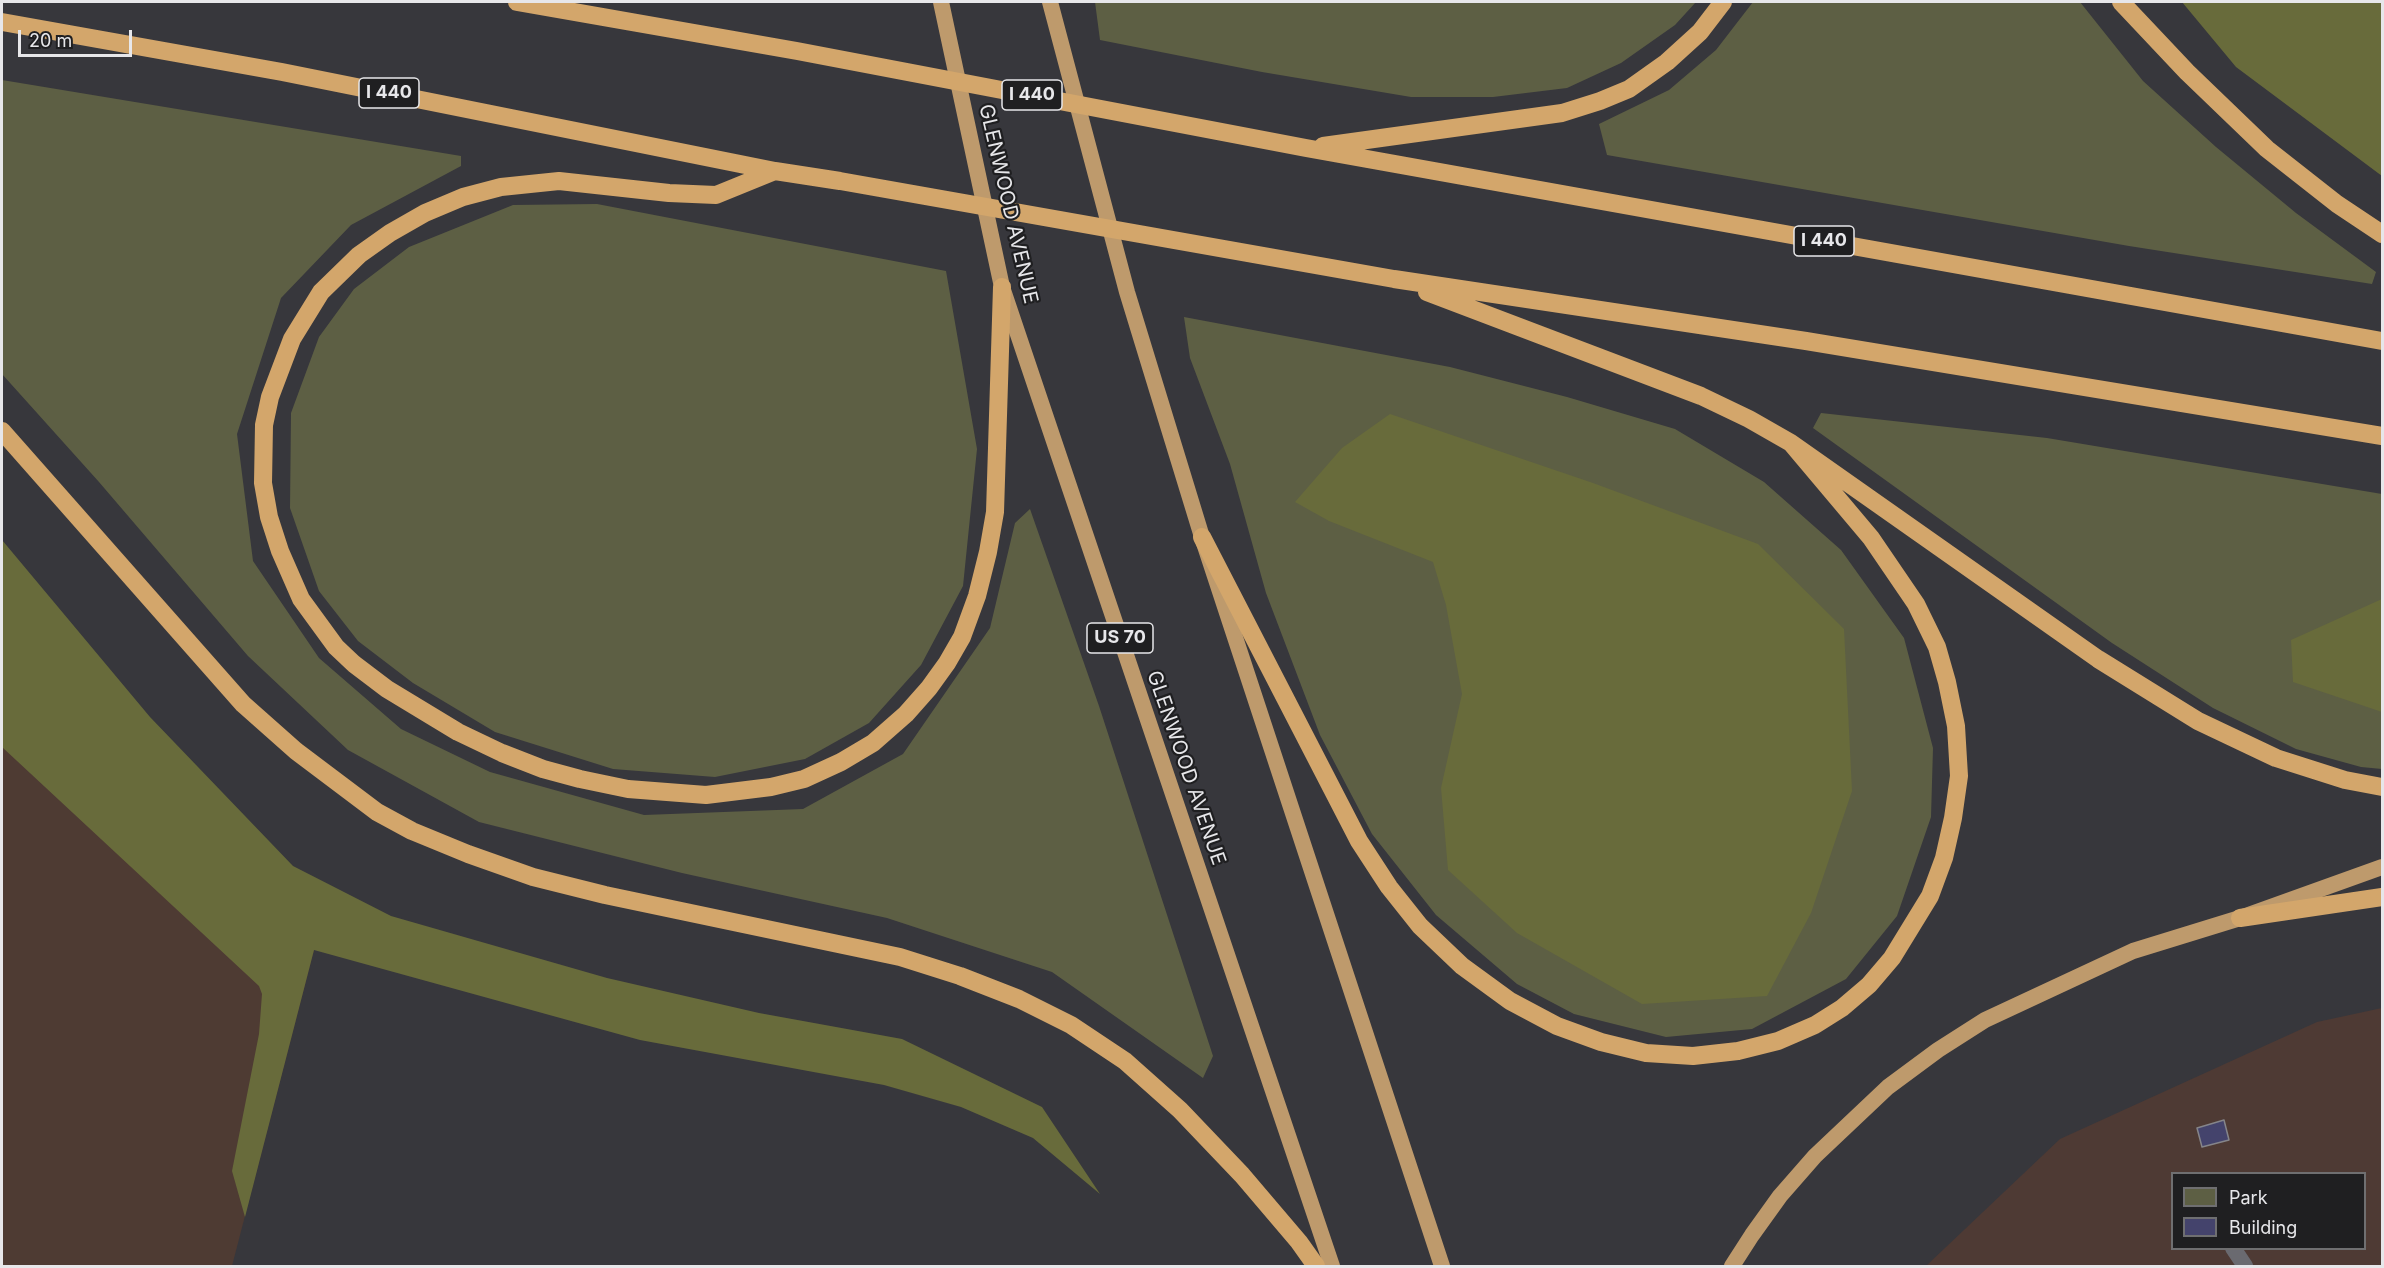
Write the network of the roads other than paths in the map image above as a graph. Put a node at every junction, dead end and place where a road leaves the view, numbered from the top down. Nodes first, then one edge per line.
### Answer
1 (517, 2) edge
2 (941, 2) edge
3 (1050, 2) edge
4 (1723, 2) edge
5 (2121, 2) edge
6 (2, 21) edge
7 (1306, 148) junction
8 (775, 171) junction
9 (2382, 234) edge
10 (1394, 279) junction
11 (1002, 287) junction
12 (2382, 341) edge
13 (2, 432) edge
14 (2382, 436) edge
15 (1791, 443) junction
16 (1202, 537) junction
17 (2382, 786) edge
18 (2382, 867) edge
19 (2382, 897) edge
20 (2240, 918) junction
21 (2233, 1250) edge
22 (1316, 1266) edge
23 (1332, 1266) edge
24 (1442, 1266) edge
25 (1732, 1266) edge
26 (2245, 1266) edge

1 - 7 highway, I 440
2 - 11 highway, GLENWOOD AVENUE / US 70
3 - 16 highway
4 - 7 highway
5 - 9 highway
6 - 8 highway, I 440
7 - 12 highway, I 440
8 - 10 highway, I 440
8 - 11 highway
10 - 14 highway, I 440
10 - 15 highway
11 - 23 highway, GLENWOOD AVENUE / US 70
13 - 22 highway
15 - 16 highway
15 - 17 highway
16 - 24 highway
18 - 20 highway
19 - 20 highway
20 - 25 highway
21 - 26 lane

